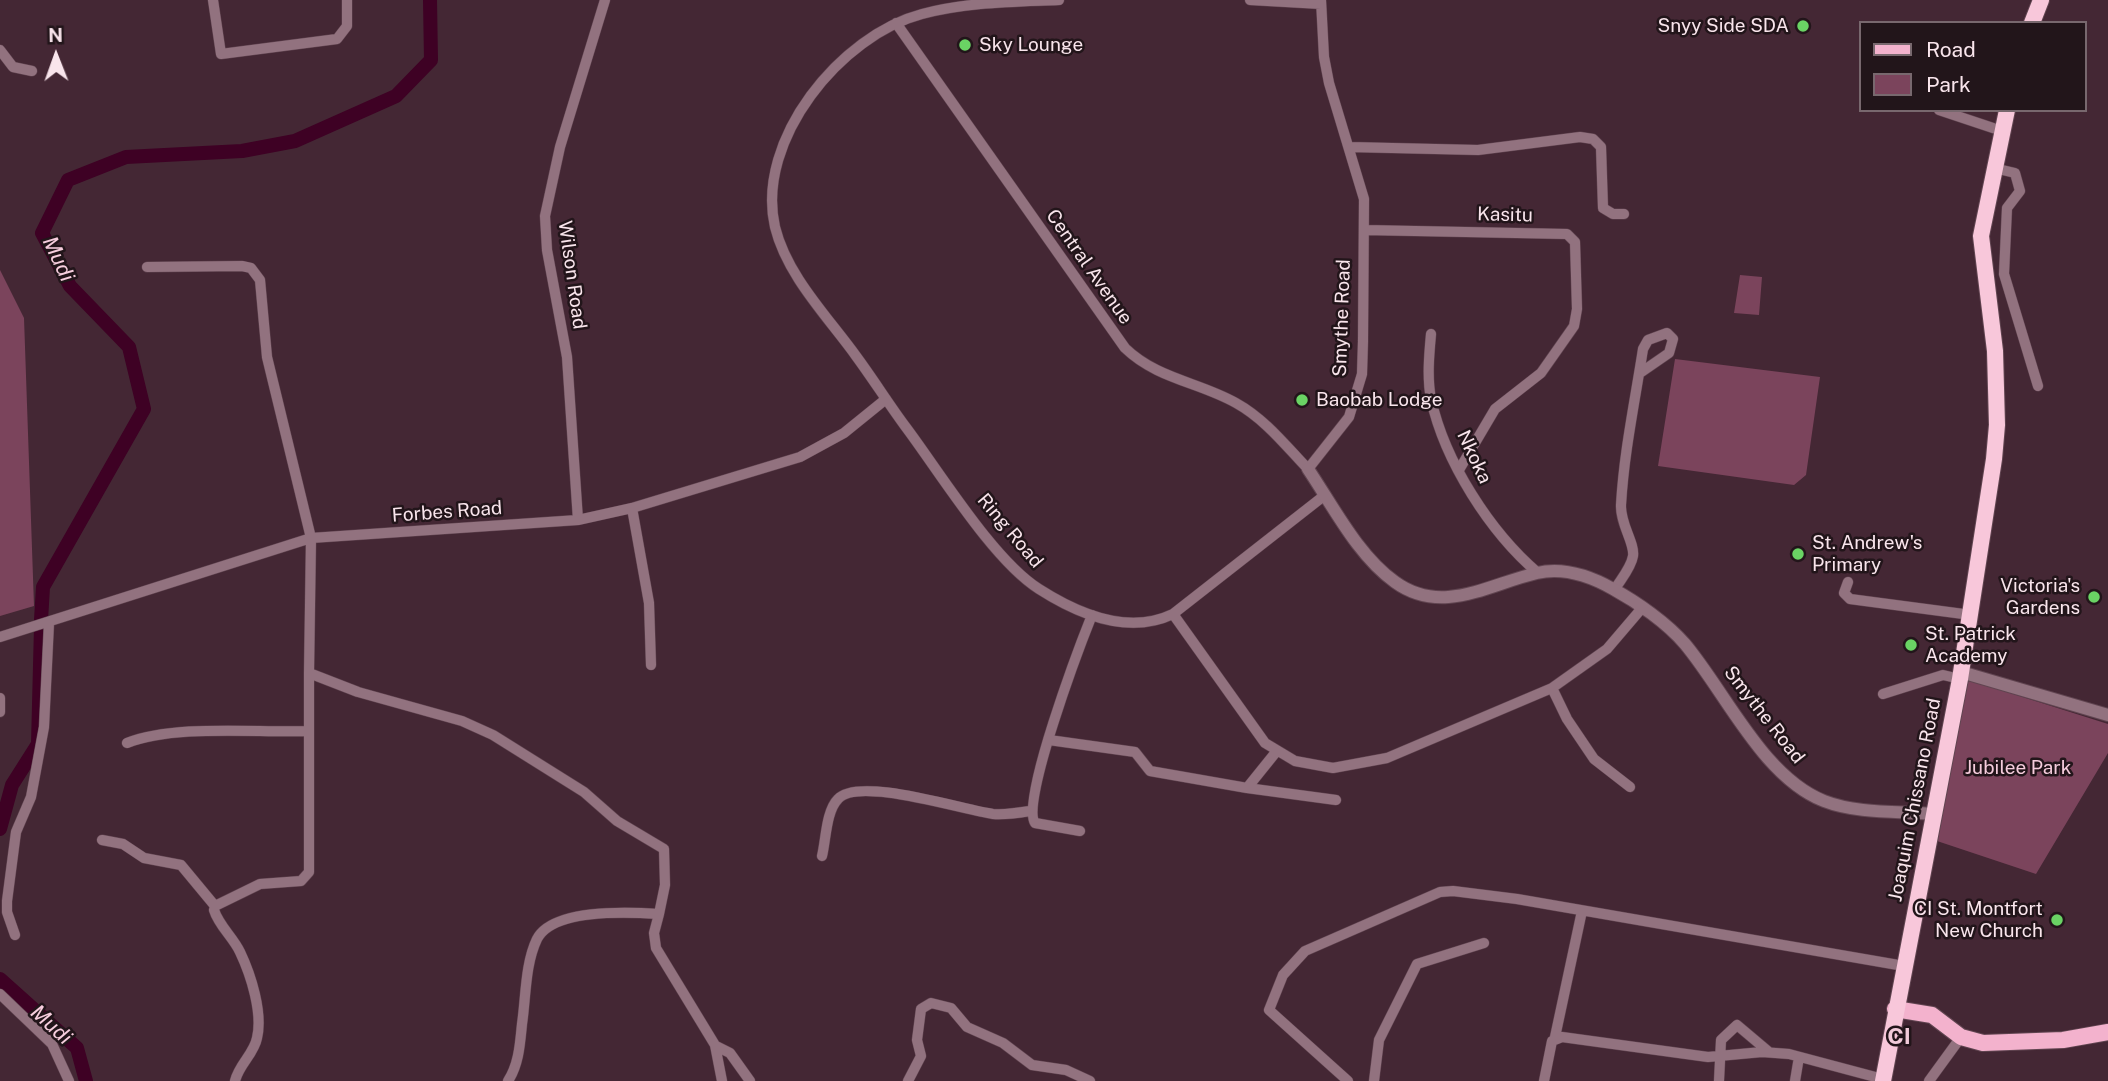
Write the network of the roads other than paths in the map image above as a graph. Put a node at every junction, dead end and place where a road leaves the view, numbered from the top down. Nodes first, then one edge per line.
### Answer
1 (213, 0) edge
2 (347, 0) edge
3 (605, 0) edge
4 (1059, 0) edge
5 (1250, 0) edge
6 (2041, 0) edge
7 (1321, 2) edge
8 (2033, 21) edge
9 (896, 23) junction
10 (0, 50) edge
11 (32, 71) dead end
12 (1945, 112) edge
13 (2007, 112) edge
14 (2002, 131) junction
15 (1349, 147) junction
16 (1994, 168) junction
17 (1624, 214) dead end
18 (1364, 230) junction
19 (147, 267) dead end
20 (1430, 334) dead end
21 (1640, 373) dead end
22 (2038, 386) dead end
23 (886, 399) junction
24 (1308, 469) junction
25 (1459, 470) junction
26 (1325, 495) junction
27 (632, 508) junction
28 (578, 520) junction
29 (311, 538) junction
30 (1538, 573) junction
31 (1848, 582) dead end
32 (1615, 589) junction
33 (1642, 608) junction
34 (1173, 614) junction
35 (1091, 615) junction
36 (1971, 615) junction
37 (49, 623) junction
38 (0, 637) edge
39 (651, 665) dead end
40 (309, 673) junction
41 (1960, 676) junction
42 (1552, 688) junction
43 (1883, 694) dead end
44 (0, 698) edge
45 (0, 712) edge
46 (2108, 715) edge
47 (309, 732) junction
48 (1049, 740) junction
49 (127, 743) dead end
50 (1276, 752) junction
51 (1630, 787) dead end
52 (1248, 788) junction
53 (1336, 800) dead end
54 (1030, 811) junction
55 (1935, 814) junction
56 (1080, 831) dead end
57 (102, 840) dead end
58 (822, 856) dead end
59 (215, 906) junction
60 (1582, 911) junction
61 (659, 914) junction
62 (15, 935) dead end
63 (1484, 943) dead end
64 (1904, 966) junction
65 (0, 994) edge
66 (1896, 1005) junction
67 (2108, 1032) edge
68 (1956, 1033) junction
69 (1555, 1037) junction
70 (715, 1045) junction
71 (1769, 1052) junction
72 (1799, 1057) junction
73 (1723, 1058) junction
74 (1883, 1080) edge
75 (69, 1081) edge
76 (235, 1081) edge
77 (508, 1081) edge
78 (722, 1081) edge
79 (750, 1081) edge
80 (908, 1081) edge
81 (1090, 1081) edge
82 (1348, 1081) edge
83 (1374, 1081) edge
84 (1544, 1081) edge
85 (1719, 1081) edge
86 (1795, 1081) edge
87 (1929, 1081) edge

1 - 2 street
3 - 28 street, Wilson Road
4 - 9 street, Ring Road
5 - 7 street
6 - 8 highway
7 - 15 street, Smythe Road
9 - 23 street, Ring Road
9 - 24 street, Central Avenue
10 - 11 street
12 - 14 street
13 - 14 highway, Joaquim Chissano Road
14 - 16 highway, Joaquim Chissano Road
15 - 17 street
15 - 18 street, Smythe Road
16 - 22 street
16 - 36 highway, Joaquim Chissano Road
18 - 24 street, Smythe Road
18 - 25 street, Kasitu
19 - 29 street
20 - 25 street, Nkoka
21 - 32 street
23 - 27 street, Forbes Road
23 - 35 street, Ring Road
24 - 26 street, Smythe Road
25 - 30 street, Nkoka
26 - 30 street, Smythe Road
26 - 34 street, Ring Road
27 - 28 street, Forbes Road
27 - 39 street
28 - 29 street, Forbes Road
29 - 37 street, Forbes Road
29 - 40 street
30 - 32 street, Smythe Road
31 - 36 street
32 - 33 street, Smythe Road
33 - 42 street
33 - 55 street, Smythe Road
34 - 35 street, Ring Road
34 - 50 street
35 - 48 street
36 - 41 highway, Joaquim Chissano Road
37 - 38 street, Forbes Road
37 - 62 street
40 - 47 street
40 - 61 street
41 - 43 street
41 - 46 street
41 - 55 highway, Joaquim Chissano Road
42 - 50 street
42 - 51 street
44 - 45 street
47 - 49 street
47 - 59 street
48 - 52 street
48 - 54 street
50 - 52 street
52 - 53 street
54 - 56 street
54 - 58 street
55 - 64 highway, Joaquim Chissano Road
57 - 59 street
59 - 76 street
60 - 64 street
60 - 69 street
60 - 82 street
61 - 70 street
61 - 77 street
63 - 83 street
64 - 66 highway, Joaquim Chissano Road
65 - 75 street
66 - 68 main road
66 - 74 highway, Joaquim Chissano Road
67 - 68 main road
68 - 87 street
69 - 73 street
69 - 84 street
70 - 78 street
70 - 79 street
71 - 72 street
71 - 73 street
71 - 73 street
72 - 74 street
72 - 86 street
73 - 85 street
80 - 81 street

